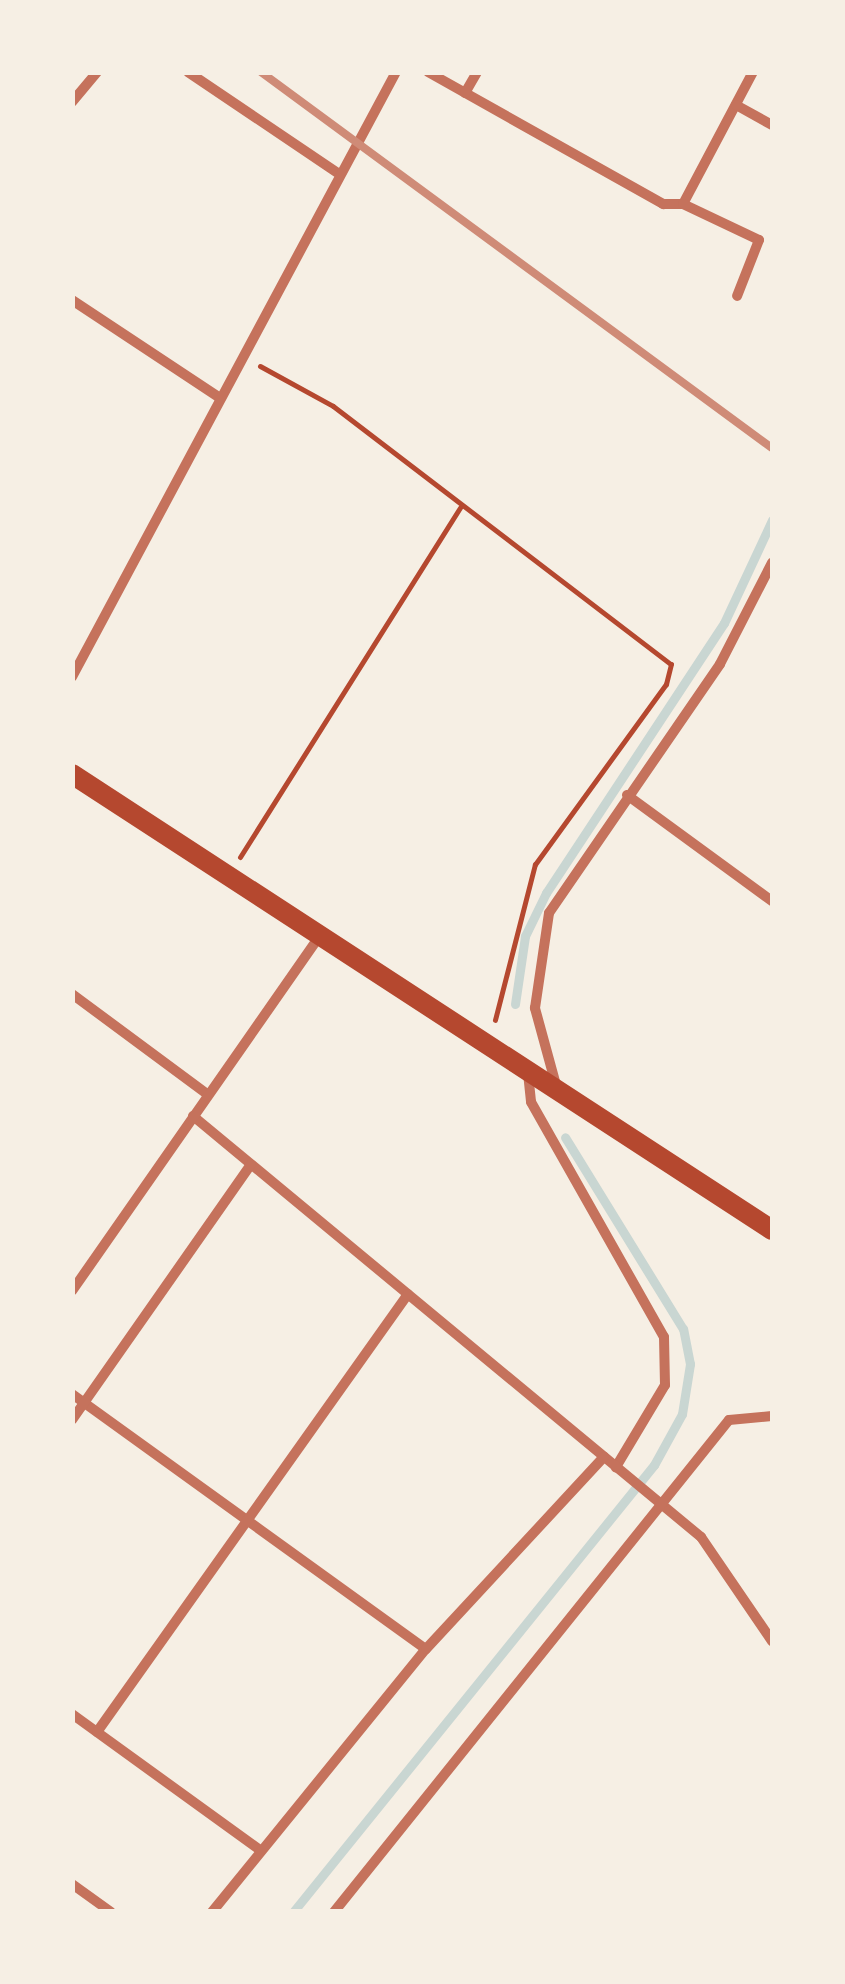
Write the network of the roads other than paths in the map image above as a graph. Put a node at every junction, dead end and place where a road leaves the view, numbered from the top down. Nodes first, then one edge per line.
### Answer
1 (97, 72) edge
2 (188, 72) edge
3 (396, 72) edge
4 (428, 72) edge
5 (477, 72) edge
6 (753, 72) edge
7 (466, 93) junction
8 (72, 102) edge
9 (736, 105) junction
10 (772, 124) edge
11 (336, 172) junction
12 (683, 204) junction
13 (737, 296) dead end
14 (72, 300) edge
15 (220, 398) junction
16 (772, 563) edge
17 (72, 677) edge
18 (72, 774) edge
19 (627, 795) junction
20 (772, 902) edge
21 (319, 936) junction
22 (72, 994) edge
23 (528, 1072) junction
24 (558, 1091) junction
25 (207, 1094) junction
26 (193, 1116) junction
27 (251, 1164) junction
28 (772, 1230) edge
29 (72, 1292) edge
30 (408, 1294) junction
31 (72, 1394) edge
32 (85, 1403) junction
33 (772, 1416) edge
34 (72, 1420) edge
35 (604, 1457) junction
36 (618, 1469) junction
37 (656, 1499) junction
38 (248, 1520) junction
39 (772, 1641) edge
40 (426, 1649) junction
41 (72, 1714) edge
42 (97, 1732) junction
43 (260, 1851) junction
44 (72, 1884) edge
45 (111, 1912) edge
46 (212, 1912) edge
47 (334, 1912) edge

1 - 8 street
2 - 11 street
3 - 11 street
4 - 7 street
5 - 7 street
6 - 9 street
7 - 12 street
9 - 10 street
9 - 12 street
11 - 15 street
12 - 13 street
14 - 15 street
15 - 17 street
16 - 19 street
18 - 21 main road
19 - 20 street
19 - 24 street
21 - 23 main road
21 - 25 street
22 - 25 street
23 - 24 main road
23 - 36 street
24 - 28 main road
25 - 26 street
26 - 27 street
26 - 29 street
27 - 30 street
27 - 32 street
30 - 35 street
30 - 38 street
31 - 32 street
32 - 34 street
32 - 38 street
33 - 37 street
35 - 36 street
35 - 40 street
36 - 37 street
37 - 39 street
37 - 47 street
38 - 40 street
38 - 42 street
40 - 43 street
41 - 42 street
42 - 43 street
43 - 46 street
44 - 45 street

